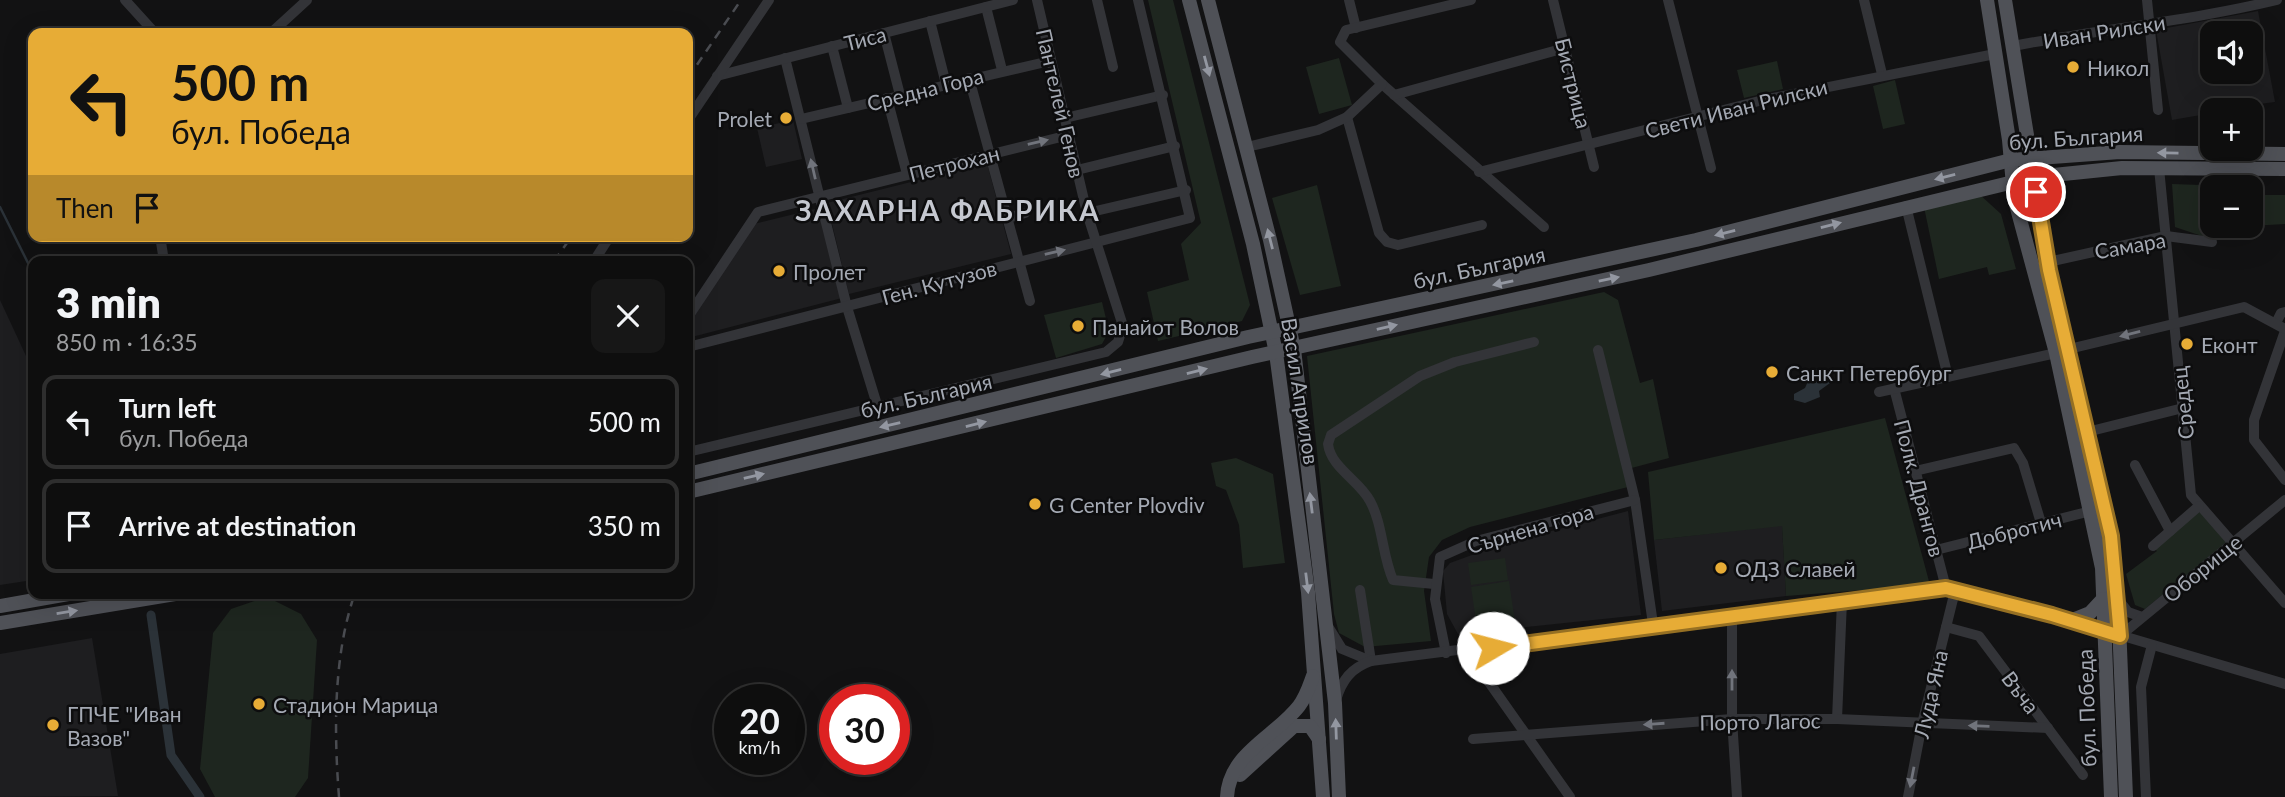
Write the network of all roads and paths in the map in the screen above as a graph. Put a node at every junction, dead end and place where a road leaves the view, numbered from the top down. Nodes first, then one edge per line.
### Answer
1 (125, 0) edge
2 (307, 0) edge
3 (769, 0) edge
4 (1013, 0) edge
5 (1037, 0) edge
6 (1097, 0) edge
7 (1138, 0) edge
8 (1189, 0) edge
9 (1208, 0) edge
10 (1349, 0) edge
11 (1471, 0) edge
12 (1553, 0) edge
13 (1668, 0) edge
14 (1864, 0) edge
15 (1987, 0) edge
16 (2006, 0) edge
17 (2147, 0) edge
18 (2277, 0) edge
19 (986, 7) junction
20 (930, 21) junction
21 (2150, 25) junction
22 (150, 28) edge
23 (276, 28) edge
24 (1356, 28) junction
25 (884, 33) junction
26 (832, 46) junction
27 (2013, 46) junction
28 (1565, 48) junction
29 (1995, 54) junction
30 (785, 58) junction
31 (1050, 61) junction
32 (1113, 67) dead end
33 (1002, 70) junction
34 (1882, 75) junction
35 (717, 76) junction
36 (969, 78) junction
37 (946, 84) junction
38 (1382, 84) junction
39 (900, 95) junction
40 (1163, 95) junction
41 (1394, 95) junction
42 (887, 98) junction
43 (848, 108) junction
44 (2158, 110) dead end
45 (693, 112) edge
46 (1346, 117) junction
47 (1699, 117) junction
48 (1065, 118) junction
49 (801, 119) junction
50 (1069, 135) junction
51 (1589, 145) junction
52 (1175, 146) junction
53 (1247, 147) junction
54 (989, 153) junction
55 (2285, 154) edge
56 (2031, 158) junction
57 (2011, 160) junction
58 (1594, 167) dead end
59 (1711, 168) dead end
60 (2159, 168) junction
61 (2285, 169) edge
62 (1077, 170) junction
63 (1479, 172) junction
64 (907, 174) junction
65 (2034, 177) junction
66 (2013, 182) junction
67 (1186, 190) junction
68 (819, 197) junction
69 (1906, 206) junction
70 (1025, 213) dead end
71 (1087, 213) junction
72 (1008, 218) junction
73 (1482, 225) dead end
74 (1544, 227) dead end
75 (2165, 236) junction
76 (1097, 242) junction
77 (2212, 242) dead end
78 (1020, 259) junction
79 (2048, 262) junction
80 (1030, 301) dead end
81 (847, 307) junction
82 (693, 310) edge
83 (2285, 312) edge
84 (2174, 323) junction
85 (1123, 326) joint
86 (2282, 327) edge
87 (1290, 328) junction
88 (1272, 331) junction
89 (1534, 342) dead end
90 (693, 346) edge
91 (1294, 349) junction
92 (1598, 350) dead end
93 (2063, 351) junction
94 (1276, 353) junction
95 (1948, 376) junction
96 (1894, 388) junction
97 (1879, 392) dead end
98 (877, 408) junction
99 (2183, 408) junction
100 (864, 431) junction
101 (2087, 432) junction
102 (868, 449) junction
103 (693, 451) edge
104 (2135, 466) dead end
105 (1915, 471) junction
106 (693, 473) edge
107 (2285, 480) edge
108 (693, 491) edge
109 (1635, 499) junction
110 (2285, 500) edge
111 (2199, 506) junction
112 (2091, 510) junction
113 (2040, 523) junction
114 (2170, 531) junction
115 (2233, 542) junction
116 (2153, 546) dead end
117 (1936, 550) junction
118 (1434, 584) junction
119 (1360, 590) dead end
120 (1950, 590) junction
121 (40, 599) edge
122 (145, 599) edge
123 (2110, 599) junction
124 (1842, 601) junction
125 (2285, 603) edge
126 (0, 606) edge
127 (1732, 614) junction
128 (2142, 617) junction
129 (2070, 621) junction
130 (1326, 622) junction
131 (0, 623) edge
132 (1654, 624) junction
133 (1946, 627) junction
134 (2105, 631) junction
135 (2120, 636) junction
136 (2152, 645) junction
137 (1466, 651) junction
138 (1446, 653) junction
139 (1371, 661) junction
140 (1315, 668) junction
141 (2285, 684) edge
142 (1335, 703) junction
143 (1731, 719) junction
144 (1837, 719) junction
145 (1922, 724) junction
146 (2048, 728) junction
147 (1526, 734) junction
148 (1473, 739) dead end
149 (1320, 743) junction
150 (2083, 775) dead end
151 (1568, 795) edge
152 (1227, 797) edge
153 (1235, 797) edge
154 (1323, 797) edge
155 (1339, 797) edge
156 (1737, 797) edge
157 (1908, 797) edge
158 (2111, 797) edge
159 (2126, 797) edge
160 (2146, 797) edge

1 - 22 street
2 - 23 street
3 - 35 street
4 - 19 street, Тиса
5 - 31 street, Пантелей Генов
6 - 32 street
7 - 40 street
8 -> 88 main road, Васил Априлов
9 - 53 main road, Васил Априлов
10 - 24 street
11 - 24 street
12 - 28 street, Бистрица
13 - 47 street
14 - 34 street
15 - 29 main road, бул. Победа
16 - 27 main road, бул. Победа
17 - 21 street
18 - 21 street, Иван Рилски
19 - 20 street, Тиса
19 - 33 street
20 - 25 street, Тиса
20 - 37 street
21 - 27 street, Иван Рилски
21 - 44 street
24 - 38 street
25 - 26 street, Тиса
25 - 39 street
26 - 30 street, Тиса
26 - 43 street
27 - 56 main road, бул. Победа
28 - 41 street
28 - 51 street, Бистрица
29 - 34 street, Свети Иван Рилски
29 - 57 main road, бул. Победа
30 - 35 street, Тиса
30 - 49 street
31 - 33 street, Средна Гора
31 - 48 street, Пантелей Генов
33 - 36 street, Средна Гора
34 - 47 street, Свети Иван Рилски
35 - 45 street
36 - 37 street, Средна Гора
36 - 54 street
37 - 39 street, Средна Гора
38 - 41 street
38 - 46 street
39 - 42 street, Средна Гора
40 - 48 street
40 - 52 street
41 - 63 street
42 - 43 street, Средна Гора
42 - 64 street
43 - 49 street, Средна Гора
46 - 53 street
46 - 73 street
47 - 51 street, Свети Иван Рилски
47 - 59 street
48 - 50 street, Пантелей Генов
68 -> 49 street
54 -> 50 street, Петрохан
50 - 62 street, Пантелей Генов
51 - 58 street, Бистрица
51 - 63 street, Свети Иван Рилски
52 - 62 street
52 - 67 street
87 -> 53 main road, Васил Априлов
54 - 64 street, Петрохан
54 - 72 street
55 -> 56 main road, бул. България
56 - 57 main road, бул. България
56 - 65 main road, бул. Победа
57 - 66 main road, бул. Победа
57 -> 87 main road, бул. България
60 - 61 main road, бул. България
60 - 65 main road, бул. България
60 - 75 street, Средец
62 - 71 street, Пантелей Генов
63 - 74 street
64 - 68 street, Петрохан
65 - 66 main road, бул. България
65 - 79 main road, бул. Победа
66 - 69 main road, бул. България
66 - 93 main road, бул. Победа
67 - 71 street
67 - 76 street, Ген. Кутузов
68 - 81 street
68 - 82 street, Петрохан
91 -> 69 main road, бул. България
69 - 95 street
70 - 72 street
71 - 76 street, Пантелей Генов
72 - 78 street
75 - 77 street, Самара
75 - 79 street, Самара
75 - 84 street, Средец
78 -> 76 street, Ген. Кутузов
76 - 85 street, Пантелей Генов
78 - 80 street
78 - 81 street, Ген. Кутузов
79 - 93 main road, бул. Победа
81 - 90 street, Ген. Кутузов
81 - 98 street
83 - 86 street
84 - 86 street
84 -> 93 street
84 - 99 street, Средец
85 - 98 street, бул. България
86 - 107 street
87 - 88 main road, бул. България
87 - 91 main road, Васил Априлов
88 - 94 main road, Васил Априлов
88 -> 100 main road, бул. България
89 - 118 street
91 - 94 main road, бул. България
130 -> 91 main road, Васил Априлов
92 - 109 street
93 - 95 street
93 - 101 main road, бул. Победа
93 - 112 main road, бул. Победа
102 -> 94 main road, бул. България
94 -> 140 main road, Васил Априлов
95 - 96 street
96 - 97 street
96 - 105 street, Полк. Дрангов
98 - 103 street, бул. България
99 - 101 street
99 - 111 street, Средец
100 - 102 main road
100 - 106 main road, бул. България
101 - 123 main road, бул. Победа
108 -> 102 main road, бул. България
104 - 114 street
105 - 113 street
105 - 117 street, Полк. Дрангов
109 - 118 street, Сърнена гора
109 - 132 street
110 - 115 street, Оборище
111 - 114 street
111 - 115 street, Средец
112 - 113 street, Добротич
112 - 123 main road, бул. Победа
113 - 117 street, Добротич
114 - 116 street
115 - 125 street, Средец
115 - 128 street, Оборище
117 - 120 street, Полк. Дрангов
118 - 138 street
119 - 139 street
120 - 124 street
120 - 129 street
120 - 133 street, Луда Яна
121 - 126 main road
131 -> 122 main road
123 - 128 street
123 - 129 main road
123 - 134 main road, бул. Победа
123 - 135 main road, бул. Победа
124 - 127 street
124 - 144 street
127 - 132 street
143 -> 127 street
128 - 135 street, Оборище
129 - 134 street
130 - 139 street
130 - 142 main road, Васил Априлов
132 - 137 street
133 - 145 street, Луда Яна
133 - 146 street, Въча
134 - 135 street
134 - 158 main road, бул. Победа
135 - 136 street
135 - 159 main road, бул. Победа
136 - 141 street
136 - 160 street
137 - 138 street
137 - 147 street
138 - 139 street
139 - 142 street
140 - 149 main road, Васил Априлов
140 - 152 main road
155 -> 142 main road, Васил Априлов
143 - 144 street, Порто Лагос
143 -> 147 street, Порто Лагос
143 - 156 street
144 - 145 street, Порто Лагос
146 -> 145 street, Порто Лагос
145 -> 157 street, Луда Яна
146 - 150 street, Въча
147 - 148 street, Порто Лагос
147 - 151 street
149 - 153 main road
149 - 154 main road, Васил Априлов

